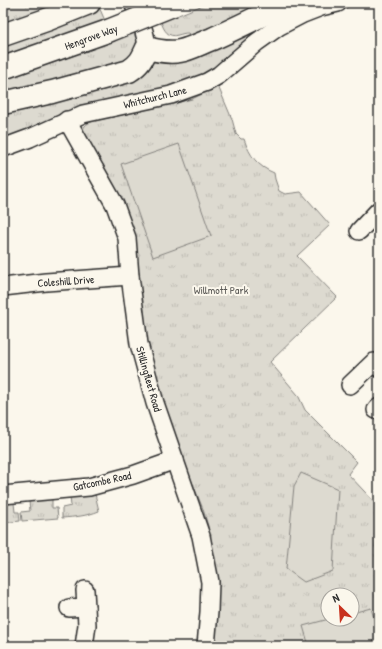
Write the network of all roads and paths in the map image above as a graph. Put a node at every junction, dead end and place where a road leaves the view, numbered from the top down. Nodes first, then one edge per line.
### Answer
1 (89, 3) edge
2 (133, 3) edge
3 (286, 3) edge
4 (338, 3) edge
5 (175, 4) edge
6 (3, 35) edge
7 (147, 48) junction
8 (3, 68) edge
9 (3, 103) edge
10 (67, 120) junction
11 (3, 148) edge
12 (379, 210) edge
13 (358, 231) dead end
14 (130, 276) junction
15 (3, 287) edge
16 (379, 368) edge
17 (350, 385) dead end
18 (175, 460) junction
19 (3, 495) edge
20 (69, 608) dead end
21 (84, 646) edge
22 (206, 646) edge

1 - 6 highway
2 - 7 street
3 - 7 highway
4 - 10 street, Whitchurch Lane
5 - 8 highway, Hengrove Way, bridge
7 - 9 highway
10 - 11 street, Whitchurch Lane
10 - 14 street, Stillingfleet Road
12 - 13 street
14 - 15 street, Coleshill Drive
14 - 18 street, Stillingfleet Road
16 - 17 street
18 - 19 street, Gatcombe Road
18 - 22 street, Stillingfleet Road
20 - 21 street

